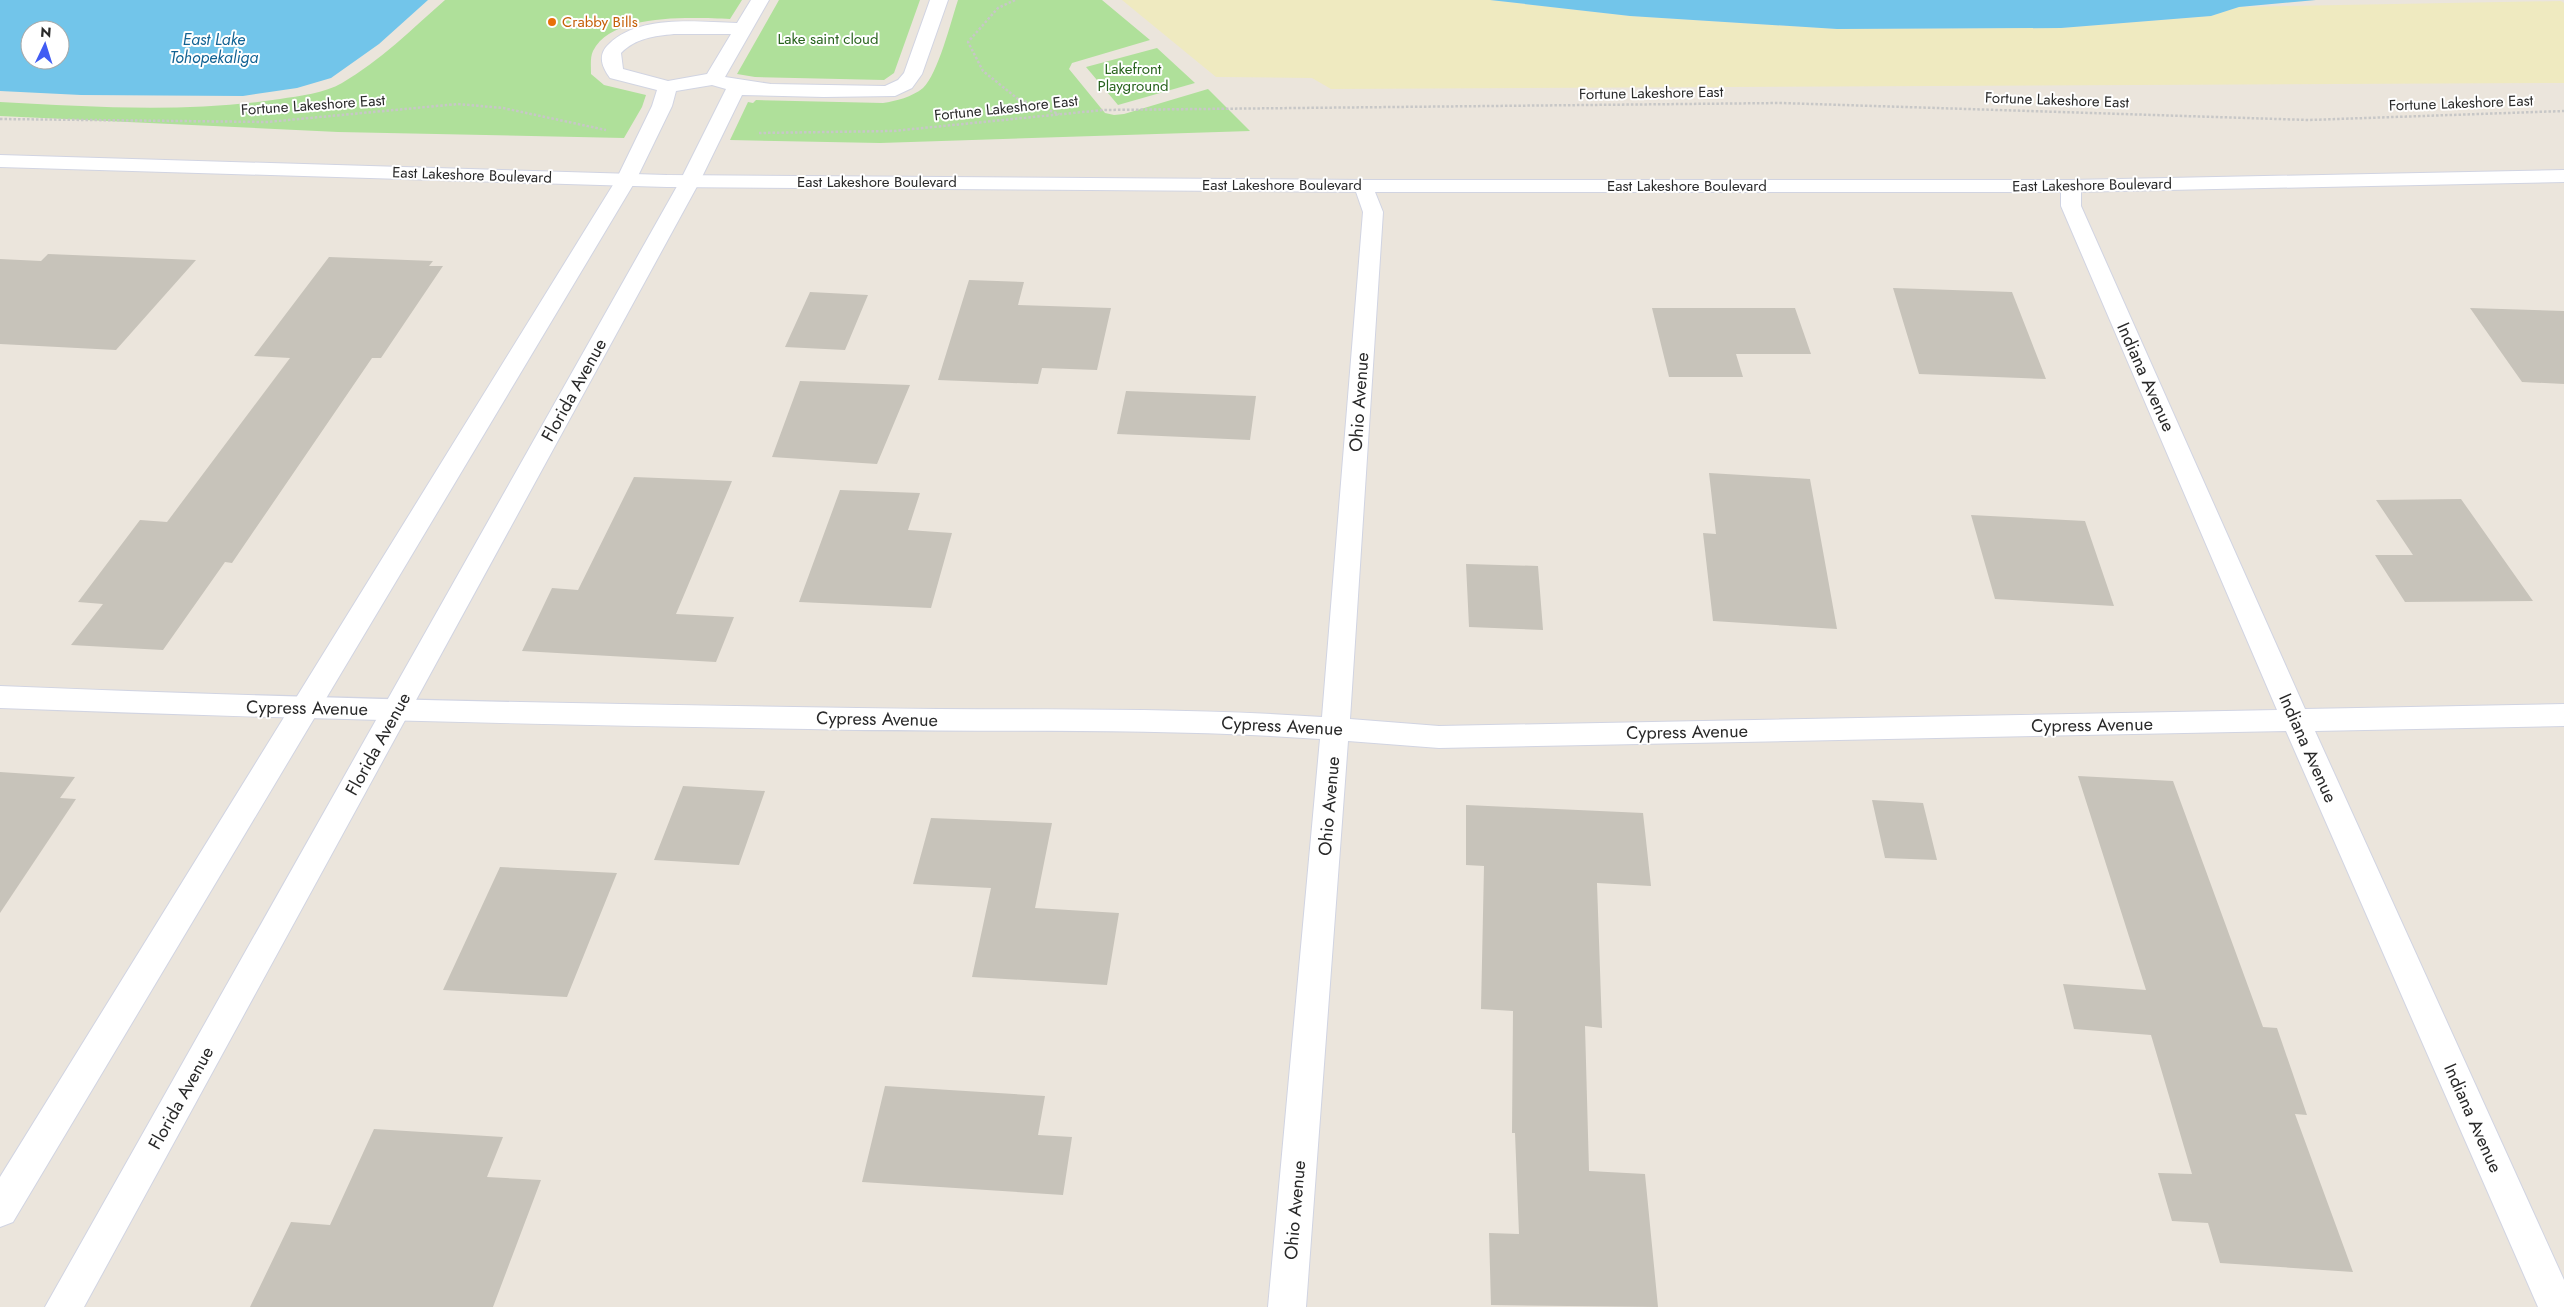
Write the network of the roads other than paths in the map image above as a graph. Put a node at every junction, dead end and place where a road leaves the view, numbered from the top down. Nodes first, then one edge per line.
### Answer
1 (760, 0) edge
2 (939, 0) edge
3 (743, 29) junction
4 (714, 79) junction
5 (668, 87) junction
6 (747, 88) junction
7 (0, 161) edge
8 (2564, 176) edge
9 (626, 180) junction
10 (690, 181) junction
11 (1364, 186) junction
12 (2071, 186) junction
13 (0, 697) edge
14 (307, 707) junction
15 (398, 710) junction
16 (2564, 715) edge
17 (2296, 721) junction
18 (1335, 729) junction
19 (0, 1210) edge
20 (64, 1307) edge
21 (1287, 1307) edge
22 (2557, 1307) edge

1 - 3 street
2 - 6 street
3 - 4 street
3 - 5 street
4 - 5 street
4 - 6 street
5 - 9 street
6 - 10 street, Florida Avenue
7 - 9 street, East Lakeshore Boulevard
8 - 12 street, East Lakeshore Boulevard
9 - 10 street, East Lakeshore Boulevard
9 - 14 street
10 - 11 street, East Lakeshore Boulevard
10 - 15 street, Florida Avenue
11 - 12 street, East Lakeshore Boulevard
11 - 18 street, Ohio Avenue
12 - 17 street, Indiana Avenue
13 - 14 street, Cypress Avenue
14 - 15 street, Cypress Avenue
14 - 19 street
15 - 18 street, Cypress Avenue
15 - 20 street, Florida Avenue
16 - 17 street, Cypress Avenue
17 - 18 street, Cypress Avenue
17 - 22 street, Indiana Avenue
18 - 21 street, Ohio Avenue

